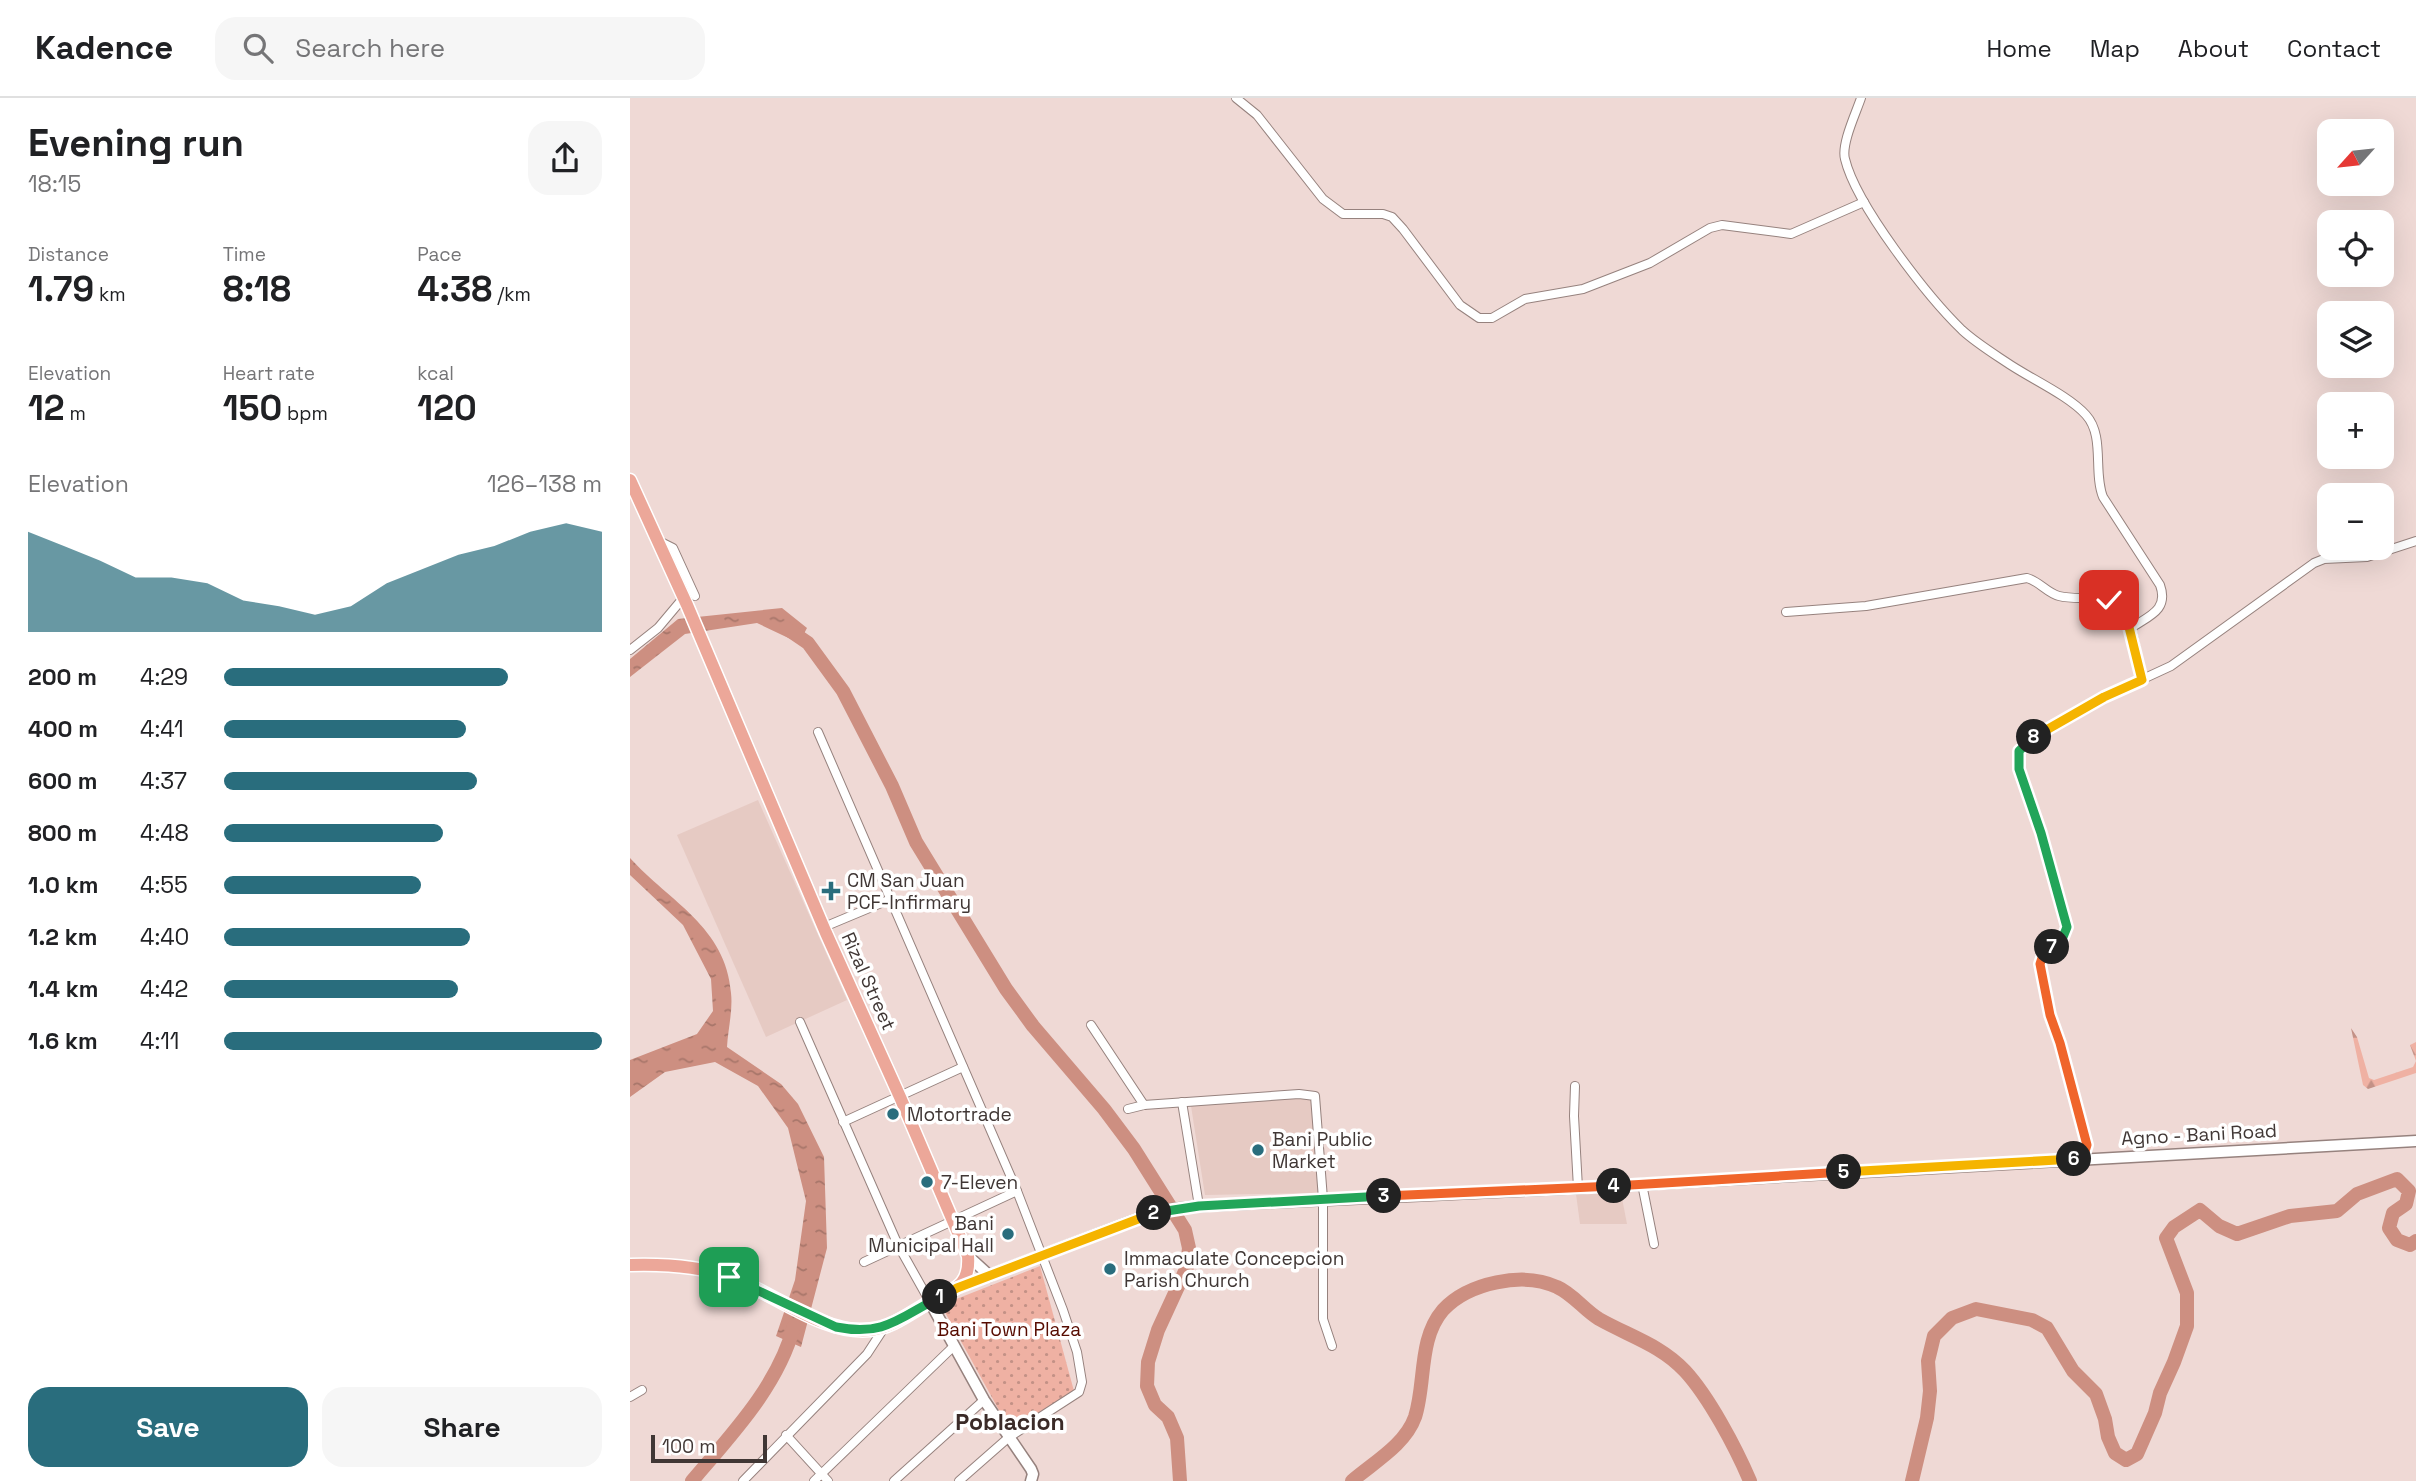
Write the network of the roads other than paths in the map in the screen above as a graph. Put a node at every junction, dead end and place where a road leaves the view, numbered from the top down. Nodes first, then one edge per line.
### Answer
1 (1236, 98) edge
2 (1861, 98) edge
3 (1864, 202) junction
4 (630, 480) edge
5 (2416, 541) edge
6 (689, 600) junction
7 (1786, 612) dead end
8 (2131, 628) junction
9 (630, 650) edge
10 (2142, 680) junction
11 (818, 732) dead end
12 (891, 899) junction
13 (824, 927) junction
14 (800, 1023) dead end
15 (1091, 1024) dead end
16 (963, 1068) junction
17 (1575, 1086) dead end
18 (900, 1097) junction
19 (1182, 1102) junction
20 (1143, 1105) junction
21 (1128, 1109) dead end
22 (843, 1122) junction
23 (2416, 1141) edge
24 (2083, 1158) junction
25 (1642, 1184) junction
26 (1578, 1188) junction
27 (1017, 1191) junction
28 (1323, 1199) junction
29 (1196, 1207) junction
30 (953, 1222) junction
31 (1654, 1244) dead end
32 (898, 1245) junction
33 (968, 1256) junction
34 (1042, 1256) junction
35 (864, 1262) dead end
36 (630, 1265) edge
37 (990, 1276) junction
38 (957, 1288) junction
39 (930, 1302) junction
40 (884, 1328) junction
41 (954, 1346) junction
42 (1332, 1346) dead end
43 (642, 1390) dead end
44 (630, 1397) edge
45 (984, 1400) junction
46 (786, 1435) junction
47 (1007, 1438) junction
48 (821, 1473) junction
49 (743, 1481) edge
50 (814, 1481) edge
51 (828, 1481) edge
52 (894, 1481) edge
53 (959, 1481) edge
54 (1031, 1481) edge

1 - 3 street
2 - 3 street
3 - 8 street
4 - 6 main road, Rizal Street
5 - 10 street
6 - 9 street
6 - 13 main road, Rizal Street
7 - 8 street
8 - 10 street
10 - 24 street
11 - 12 street
12 - 13 street
12 - 16 street
13 - 18 main road, Rizal Street
14 - 22 street
15 - 20 street
16 - 18 street
16 - 27 street
17 - 26 street
18 - 22 street
18 - 30 main road, Rizal Street
19 - 20 street
19 - 28 street
19 - 29 street
20 - 21 street
22 - 32 street
23 - 24 main road, Agno - Bani Road
24 - 25 main road, Agno - Bani Road
25 - 26 main road, Agno - Bani Road
25 - 31 street
26 - 28 main road, Agno - Bani Road
27 - 30 street
27 - 34 street
28 - 29 main road, Agno - Bani Road
28 - 42 street
29 - 34 main road, Agno - Bani Road
30 - 32 street
30 - 33 main road, Rizal Street
32 - 35 street
32 - 39 street
33 - 37 main road
33 - 38 main road
34 - 37 main road, Agno - Bani Road
34 - 47 street
36 - 40 main road
37 - 38 main road, Agno - Bani Road
38 - 39 main road
39 - 40 main road
39 - 41 main road
40 - 46 street
41 - 45 main road
41 - 48 street
43 - 44 street
45 - 47 main road
45 - 52 street
46 - 48 street
46 - 49 street
47 - 53 street
47 - 54 main road
48 - 50 street
48 - 51 street

